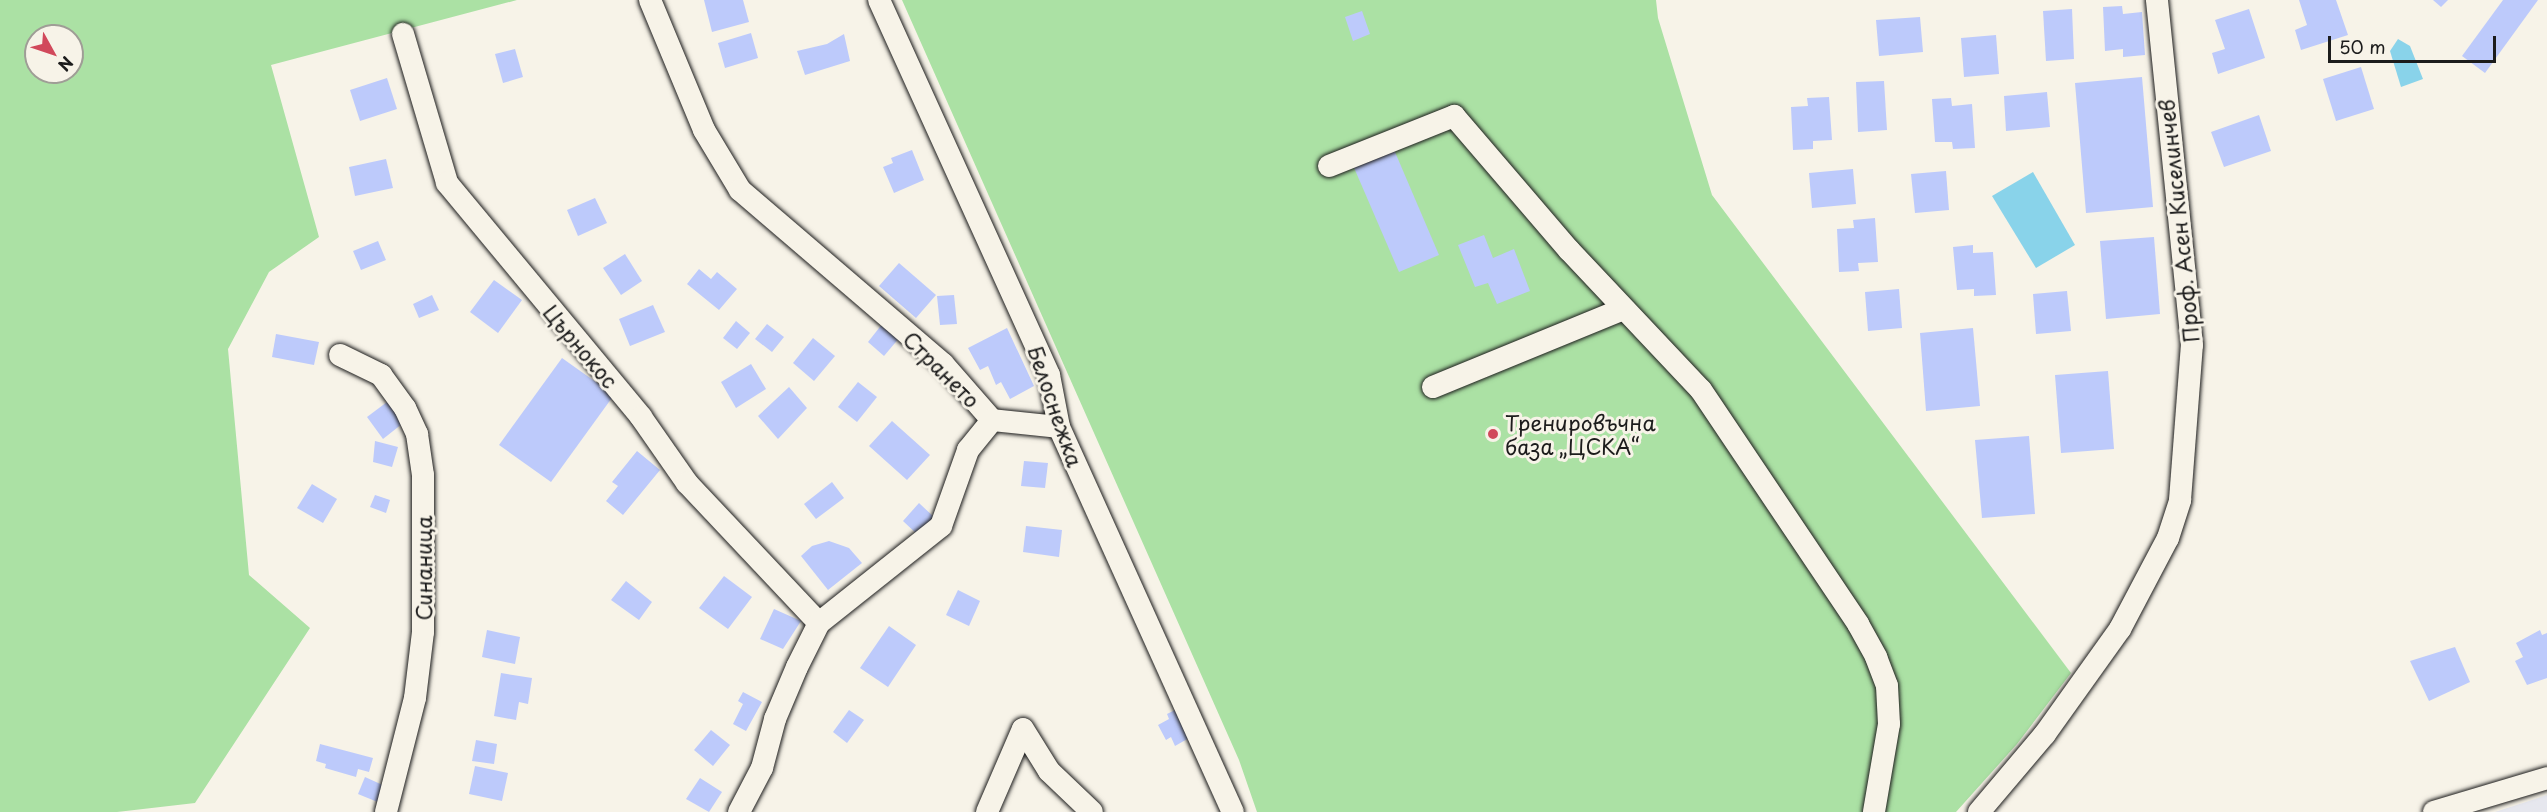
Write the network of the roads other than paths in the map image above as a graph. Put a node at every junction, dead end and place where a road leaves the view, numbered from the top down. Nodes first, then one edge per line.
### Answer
1 (650, 0) edge
2 (879, 0) edge
3 (2157, 0) edge
4 (403, 34) dead end
5 (1329, 166) dead end
6 (1623, 309) junction
7 (340, 355) dead end
8 (1433, 387) dead end
9 (992, 420) junction
10 (1059, 427) junction
11 (819, 624) junction
12 (2547, 778) edge
13 (386, 812) edge
14 (740, 812) edge
15 (987, 812) edge
16 (1092, 812) edge
17 (1233, 812) edge
18 (1874, 812) edge
19 (1979, 812) edge
20 (2434, 812) edge

1 - 9 street, Странето
2 - 10 street, Белоснежка
3 - 19 street, Проф. Асен Киселинчев
4 - 11 street, Църнокос
5 - 6 street
6 - 8 street
6 - 18 street
7 - 13 street, Синаница
9 - 10 street
9 - 11 street, Странето
10 - 17 street, Белоснежка
11 - 14 street, Странето
12 - 20 street
15 - 16 street

